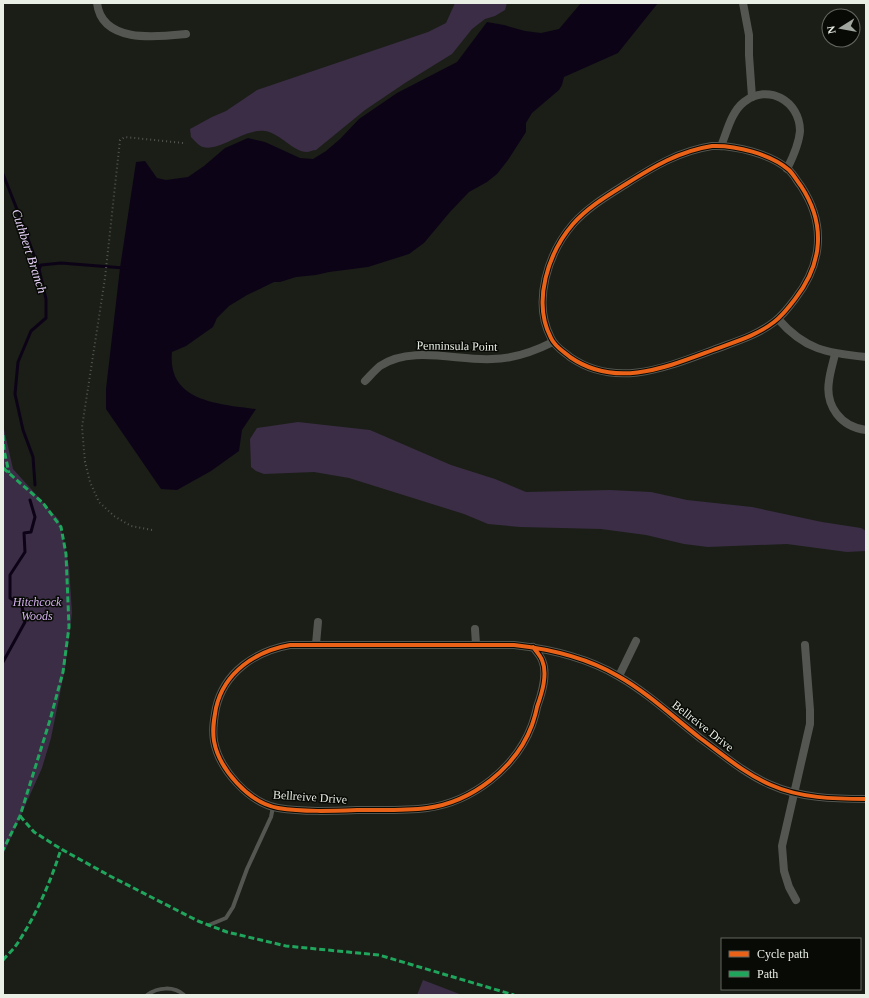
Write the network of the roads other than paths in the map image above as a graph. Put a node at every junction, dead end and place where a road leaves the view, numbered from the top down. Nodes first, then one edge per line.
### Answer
1 (97, 3) edge
2 (743, 3) edge
3 (186, 34) dead end
4 (752, 97) junction
5 (721, 146) junction
6 (787, 169) junction
7 (778, 319) junction
8 (553, 342) junction
9 (835, 354) junction
10 (866, 358) edge
11 (365, 381) dead end
12 (866, 430) edge
13 (318, 622) dead end
14 (475, 629) dead end
15 (636, 641) dead end
16 (316, 644) junction
17 (476, 644) junction
18 (805, 645) dead end
19 (533, 647) junction
20 (619, 676) junction
21 (793, 792) junction
22 (866, 799) edge
23 (273, 806) junction
24 (796, 900) dead end
25 (209, 925) dead end
26 (147, 995) edge
27 (184, 995) edge

1 - 3 street
2 - 4 street
4 - 5 street
4 - 6 street
5 - 6 street
5 - 8 street
6 - 7 street
7 - 8 street
7 - 9 street
8 - 11 street, Penninsula Point
9 - 10 street
9 - 12 street
13 - 16 street
14 - 17 street
15 - 20 street
16 - 17 street, Bellreive Drive
16 - 23 street, Bellreive Drive
17 - 19 street, Bellreive Drive
18 - 21 street
19 - 20 street, Bellreive Drive
19 - 23 street, Bellreive Drive
20 - 21 street, Bellreive Drive
21 - 22 street, Bellreive Drive
21 - 24 street
23 - 25 lane
26 - 27 lane

